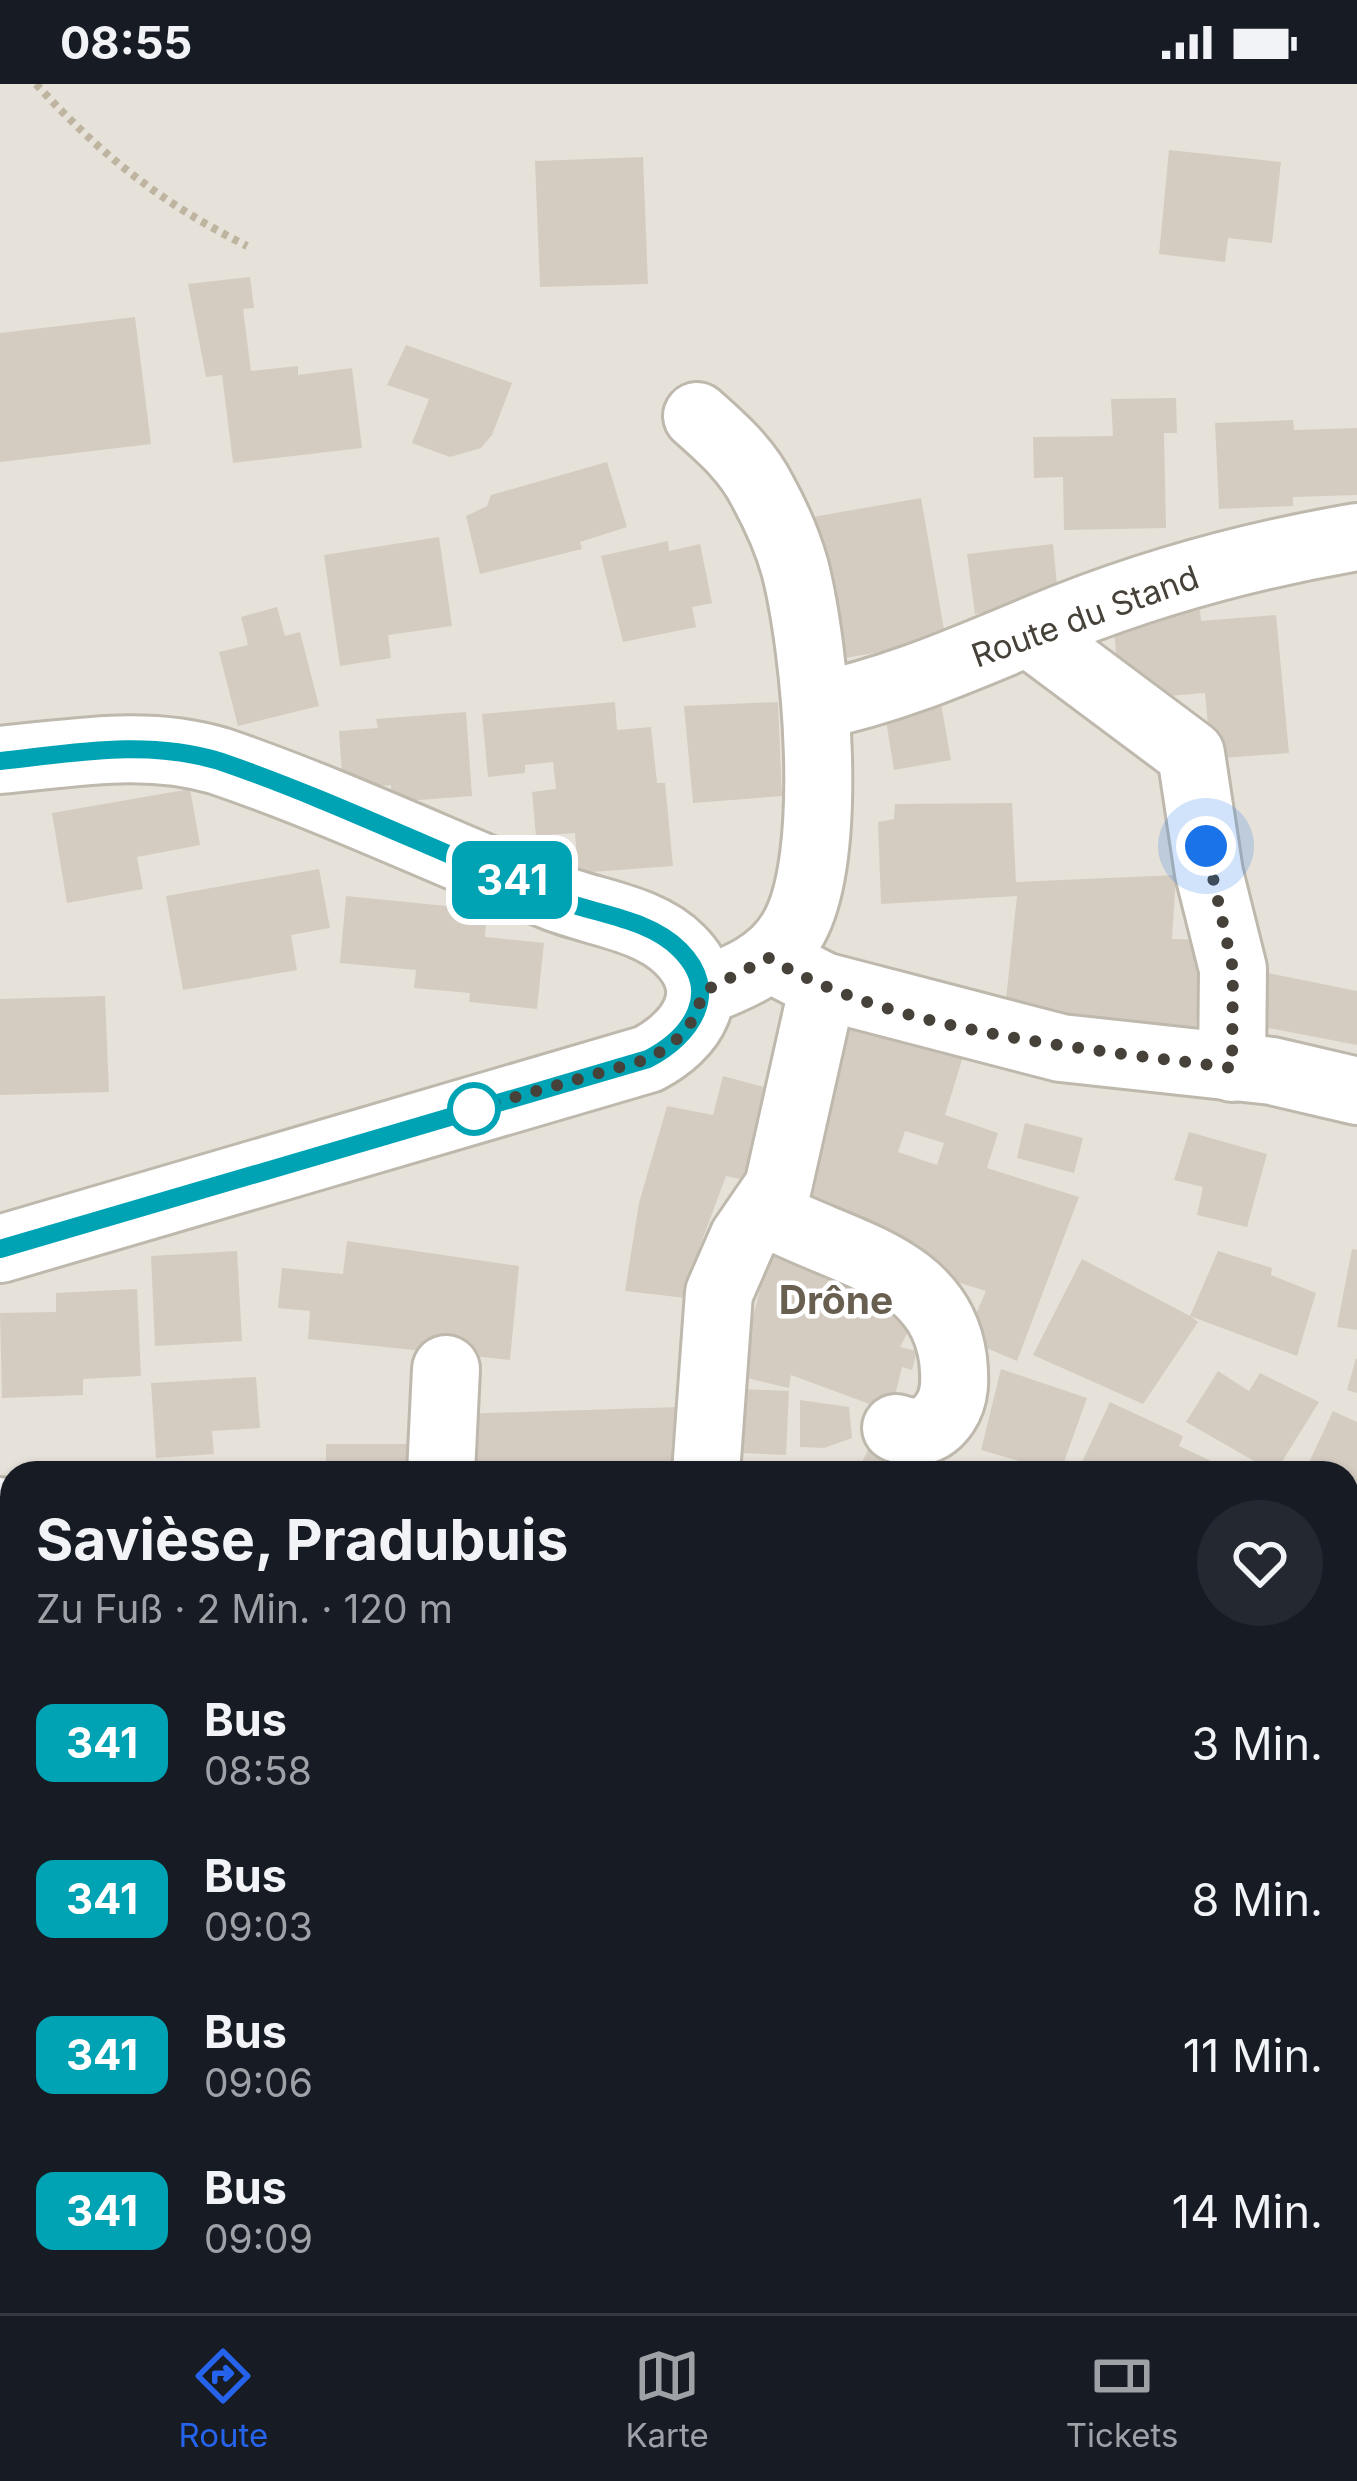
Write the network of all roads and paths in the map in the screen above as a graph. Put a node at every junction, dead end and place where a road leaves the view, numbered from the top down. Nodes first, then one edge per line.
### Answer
1 (35, 84) edge
2 (247, 246) dead end
3 (697, 416) dead end
4 (1357, 537) edge
5 (1029, 633) junction
6 (817, 706) junction
7 (0, 760) edge
8 (796, 972) junction
9 (702, 992) junction
10 (1232, 1068) junction
11 (1357, 1091) edge
12 (763, 1211) junction
13 (0, 1249) edge
14 (446, 1370) dead end
15 (896, 1428) dead end
16 (442, 1461) edge
17 (707, 1461) edge

1 - 2 path
3 - 6 street
4 - 5 street, Route du Stand
5 - 6 street, Route du Stand
5 - 10 street
6 - 8 street
7 - 9 street
8 - 9 street
8 - 10 street
8 - 12 street
9 - 13 street
10 - 11 street
12 - 15 street
12 - 17 street
14 - 16 street

